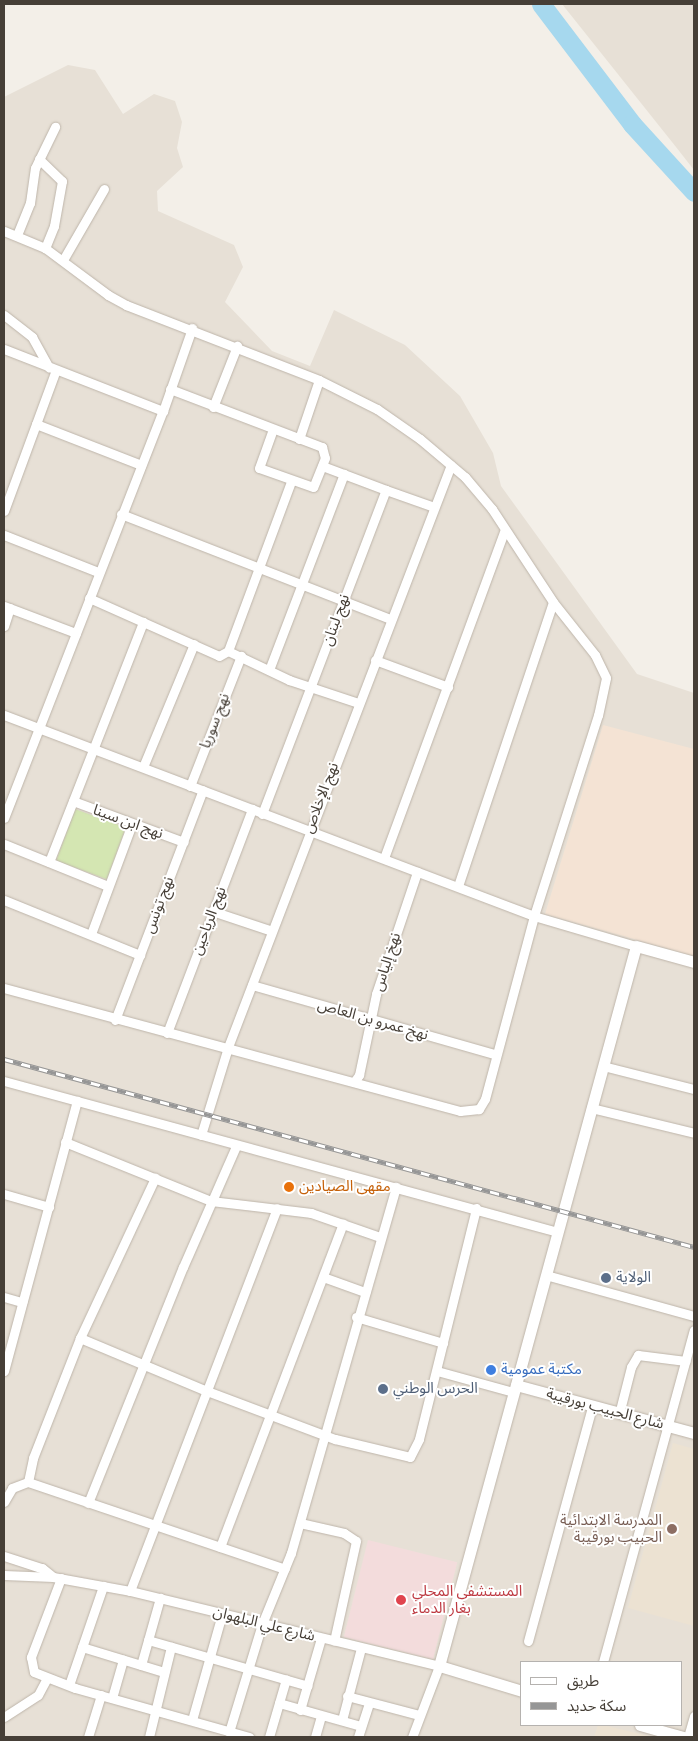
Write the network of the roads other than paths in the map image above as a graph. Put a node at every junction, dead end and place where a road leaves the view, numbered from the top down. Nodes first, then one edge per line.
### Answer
1 (55, 127) dead end
2 (39, 160) junction
3 (104, 189) dead end
4 (4, 231) edge
5 (17, 235) junction
6 (45, 248) junction
7 (63, 260) junction
8 (4, 315) edge
9 (192, 328) junction
10 (237, 346) junction
11 (4, 350) edge
12 (52, 369) junction
13 (319, 380) junction
14 (170, 390) junction
15 (213, 406) junction
16 (163, 411) junction
17 (36, 424) junction
18 (273, 429) junction
19 (299, 439) junction
20 (141, 465) junction
21 (451, 465) junction
22 (322, 466) junction
23 (344, 474) junction
24 (291, 482) junction
25 (386, 490) junction
26 (434, 507) junction
27 (4, 511) edge
28 (121, 514) junction
29 (505, 530) junction
30 (4, 534) edge
31 (258, 568) junction
32 (98, 572) junction
33 (302, 584) junction
34 (89, 598) junction
35 (343, 600) junction
36 (553, 602) junction
37 (7, 607) edge
38 (390, 619) junction
39 (142, 622) junction
40 (4, 626) edge
41 (76, 633) junction
42 (194, 644) junction
43 (228, 651) junction
44 (240, 656) junction
45 (375, 660) junction
46 (269, 670) junction
47 (310, 686) junction
48 (448, 687) junction
49 (358, 703) junction
50 (4, 714) edge
51 (39, 728) junction
52 (93, 749) junction
53 (142, 767) junction
54 (190, 786) junction
55 (203, 790) junction
56 (72, 802) junction
57 (252, 809) junction
58 (262, 814) junction
59 (4, 818) edge
60 (132, 824) junction
61 (308, 832) junction
62 (184, 842) junction
63 (4, 844) edge
64 (384, 858) junction
65 (50, 862) junction
66 (417, 872) junction
67 (108, 886) junction
68 (458, 886) junction
69 (4, 900) edge
70 (212, 912) junction
71 (534, 916) junction
72 (272, 930) junction
73 (91, 934) junction
74 (636, 946) junction
75 (140, 955) junction
76 (694, 962) edge
77 (252, 985) junction
78 (4, 988) edge
79 (370, 1019) junction
80 (115, 1020) junction
81 (167, 1033) junction
82 (228, 1047) junction
83 (495, 1054) junction
84 (603, 1066) junction
85 (4, 1081) edge
86 (354, 1082) junction
87 (694, 1089) edge
88 (77, 1101) junction
89 (591, 1108) junction
90 (694, 1134) edge
91 (201, 1136) junction
92 (66, 1142) junction
93 (236, 1146) junction
94 (155, 1178) junction
95 (396, 1187) junction
96 (4, 1194) edge
97 (211, 1201) junction
98 (48, 1207) junction
99 (277, 1208) junction
100 (476, 1208) junction
101 (343, 1224) junction
102 (558, 1232) junction
103 (380, 1237) junction
104 (546, 1275) junction
105 (323, 1277) junction
106 (365, 1292) junction
107 (4, 1297) edge
108 (22, 1302) junction
109 (694, 1316) edge
110 (356, 1317) junction
111 (694, 1330) edge
112 (80, 1338) junction
113 (444, 1343) junction
114 (686, 1361) junction
115 (144, 1364) junction
116 (4, 1371) edge
117 (436, 1371) junction
118 (514, 1388) junction
119 (207, 1391) junction
120 (592, 1407) junction
121 (269, 1413) junction
122 (619, 1414) junction
123 (668, 1426) junction
124 (694, 1433) edge
125 (323, 1434) junction
126 (28, 1482) junction
127 (4, 1502) edge
128 (88, 1503) junction
129 (300, 1523) junction
130 (154, 1525) junction
131 (220, 1547) junction
132 (4, 1556) edge
133 (285, 1569) junction
134 (4, 1575) edge
135 (57, 1577) junction
136 (103, 1586) junction
137 (130, 1590) junction
138 (160, 1598) junction
139 (222, 1614) junction
140 (262, 1624) junction
141 (321, 1638) junction
142 (148, 1640) junction
143 (334, 1641) junction
144 (528, 1641) dead end
145 (82, 1647) junction
146 (171, 1647) junction
147 (361, 1648) junction
148 (209, 1658) junction
149 (123, 1660) junction
150 (603, 1661) edge
151 (141, 1665) junction
152 (439, 1666) junction
153 (247, 1668) junction
154 (164, 1672) junction
155 (47, 1678) junction
156 (286, 1679) junction
157 (69, 1685) junction
158 (308, 1686) junction
159 (520, 1690) edge
160 (101, 1695) junction
161 (347, 1696) junction
162 (112, 1698) junction
163 (369, 1703) junction
164 (279, 1704) junction
165 (154, 1710) junction
166 (300, 1710) junction
167 (419, 1715) junction
168 (321, 1716) junction
169 (694, 1716) edge
170 (4, 1717) edge
171 (192, 1720) junction
172 (342, 1720) junction
173 (361, 1726) junction
174 (644, 1726) edge
175 (214, 1728) junction
176 (229, 1732) junction
177 (88, 1737) edge
178 (150, 1737) edge
179 (212, 1737) edge
180 (249, 1737) edge
181 (269, 1737) edge
182 (315, 1737) edge
183 (358, 1737) edge
184 (412, 1737) edge
185 (683, 1737) edge
186 (688, 1737) edge

1 - 2 street
2 - 5 street
2 - 6 street
3 - 7 street
4 - 5 street
5 - 6 street
6 - 7 street
7 - 9 street
8 - 12 street
9 - 10 street
9 - 14 street
10 - 13 street
10 - 15 street
11 - 12 street
12 - 16 street
12 - 17 street
13 - 19 street
13 - 21 street
14 - 15 street
14 - 16 street
15 - 18 street
16 - 20 street
17 - 20 street
17 - 27 street
18 - 19 street
18 - 24 street
19 - 22 street
20 - 28 street
21 - 26 street, نهج الإخلاص
21 - 29 street
22 - 23 street
22 - 24 street
23 - 25 street
23 - 33 street
24 - 31 street
25 - 26 street
25 - 35 street, نهج لبنان
26 - 38 street, نهج الإخلاص
28 - 31 street
28 - 32 street
29 - 36 street
29 - 48 street
30 - 32 street
31 - 33 street
31 - 43 street
32 - 34 street
33 - 35 street
33 - 46 street
34 - 39 street
34 - 41 street
35 - 38 street
35 - 47 street, نهج لبنان
36 - 68 street
36 - 71 street
37 - 40 street
37 - 41 street
38 - 45 street, نهج الإخلاص
39 - 42 street
39 - 52 street
41 - 51 street
42 - 43 street
42 - 53 street
43 - 44 street
44 - 46 street
44 - 54 street, نهج سوريا
45 - 48 street
45 - 49 street, نهج الإخلاص
46 - 47 street
47 - 49 street
47 - 58 street, نهج لبنان
48 - 64 street
49 - 61 street, نهج الإخلاص
50 - 51 street
51 - 52 street
51 - 59 street
52 - 53 street
52 - 56 street
53 - 54 street
54 - 55 street
55 - 57 street
55 - 62 street, نهج تونس
56 - 60 street, نهج ابن سينا
56 - 65 street
57 - 58 street
57 - 70 street, نهج الرياحين
58 - 61 street
60 - 62 street, نهج ابن سينا
60 - 67 street
61 - 64 street
61 - 72 street, نهج الإخلاص
62 - 75 street, نهج تونس
63 - 65 street
64 - 66 street
65 - 67 street
66 - 68 street
66 - 79 street, نهخ إلياس
67 - 73 street
68 - 71 street
69 - 73 street
70 - 72 street
70 - 81 street, نهج الرياحين
71 - 74 street
71 - 83 street
72 - 77 street, نهج الإخلاص
73 - 75 street
74 - 76 street
74 - 84 street
75 - 80 street, نهج تونس
77 - 79 street, نهخ عمرو بن العاص
77 - 82 street, نهج الإخلاص
78 - 80 street
79 - 83 street, نهخ عمرو بن العاص
79 - 86 street, نهخ إلياس
80 - 81 street
81 - 82 street
82 - 86 street
82 - 91 street, نهج الإخلاص
83 - 86 street
84 - 87 street
84 - 89 street
85 - 88 street
88 - 91 street
88 - 92 street
89 - 90 street
89 - 102 street
91 - 93 street
92 - 94 street
92 - 98 street
93 - 95 street
93 - 97 street
94 - 97 street
94 - 112 street
95 - 100 street
95 - 103 street
96 - 98 street
97 - 99 street
97 - 115 street
98 - 108 street
99 - 101 street
99 - 119 street
100 - 102 street
100 - 113 street
101 - 103 street
101 - 105 street
102 - 104 street
103 - 106 street
104 - 109 street
104 - 118 street
105 - 106 street
105 - 121 street
106 - 110 street
107 - 108 street
108 - 116 street
110 - 113 street
110 - 125 street
111 - 114 street
112 - 115 street
112 - 126 street
113 - 117 street
114 - 122 street
114 - 123 street
115 - 119 street
115 - 128 street
117 - 118 street
117 - 125 street
118 - 120 street, شارع الحبيب بورقيبة
118 - 152 street
119 - 121 street
119 - 130 street
120 - 122 street, شارع الحبيب بورقيبة
120 - 144 street
121 - 125 street
121 - 131 street
122 - 123 street, شارع الحبيب بورقيبة
123 - 124 street, شارع الحبيب بورقيبة
123 - 150 street
125 - 129 street
126 - 127 street
126 - 128 street
128 - 130 street
129 - 133 street
129 - 143 street
130 - 131 street
130 - 137 street
131 - 133 street
132 - 135 street
133 - 140 street
134 - 135 street, شارع علي البلهوان
135 - 136 street, شارع علي البلهوان
135 - 155 street
136 - 137 street, شارع علي البلهوان
136 - 145 street
137 - 138 street, شارع علي البلهوان
138 - 139 street, شارع علي البلهوان
138 - 142 street
139 - 140 street, شارع علي البلهوان
139 - 148 street
140 - 141 street, شارع علي البلهوان
140 - 153 street
141 - 143 street, شارع علي البلهوان
141 - 158 street
142 - 146 street
142 - 151 street
143 - 147 street, شارع علي البلهوان
145 - 149 street
145 - 157 street
146 - 148 street
146 - 154 street
147 - 152 street, شارع علي البلهوان
147 - 161 street
148 - 153 street
148 - 171 street
149 - 151 street
149 - 162 street
151 - 154 street
152 - 159 street, شارع علي البلهوان
152 - 167 street
153 - 156 street
153 - 176 street
154 - 165 street
155 - 157 street
155 - 170 street
156 - 158 street
156 - 164 street
157 - 160 street
158 - 166 street
160 - 162 street
160 - 177 street
161 - 163 street
161 - 172 street
162 - 165 street
163 - 167 street
163 - 173 street
164 - 166 street
164 - 181 street
165 - 171 street
165 - 178 street
166 - 168 street
167 - 184 street
168 - 172 street
168 - 182 street
169 - 186 street
171 - 175 street
172 - 173 street
173 - 183 street
174 - 185 street
175 - 176 street
175 - 179 street
176 - 180 street

